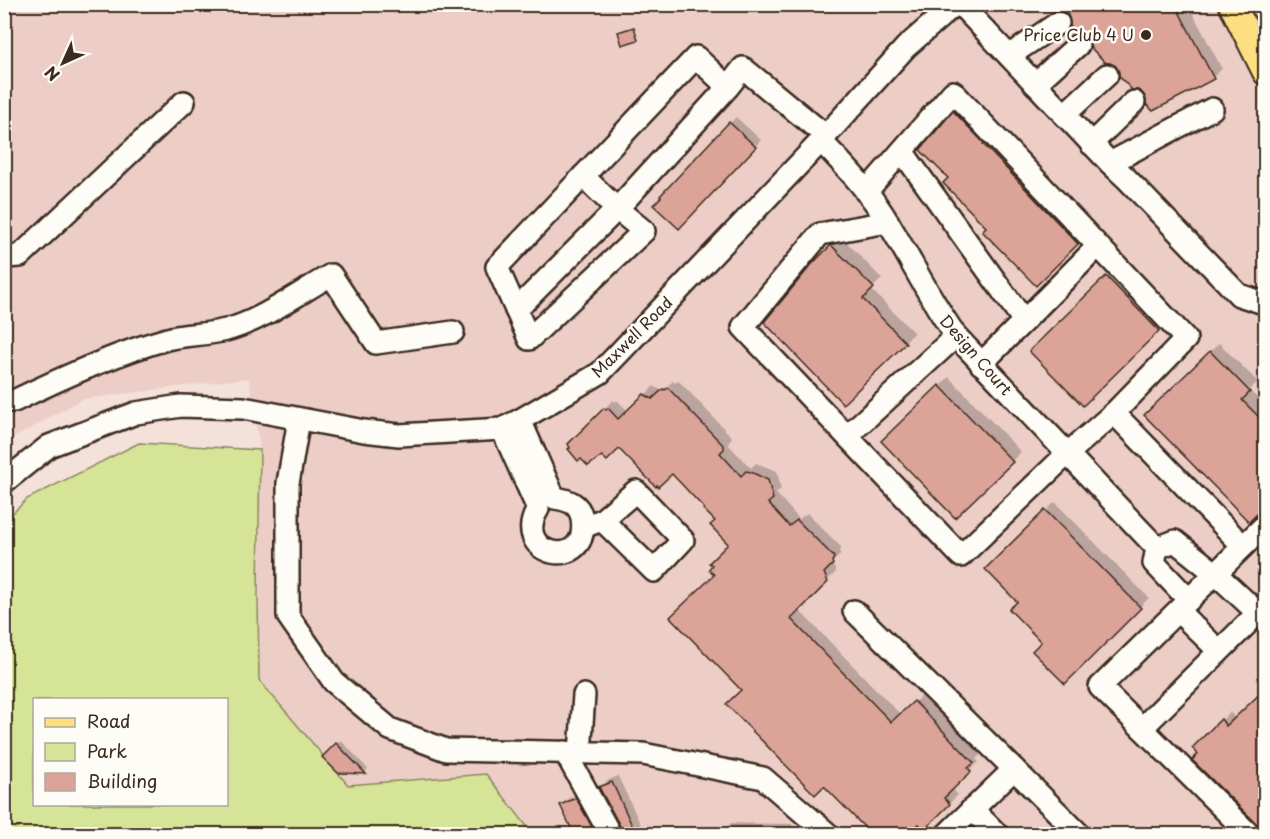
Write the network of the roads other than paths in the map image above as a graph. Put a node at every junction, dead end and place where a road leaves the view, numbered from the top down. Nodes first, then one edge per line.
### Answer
1 (957, 4) edge
2 (1232, 4) edge
3 (1058, 23) dead end
4 (1078, 45) dead end
5 (1009, 56) junction
6 (1266, 72) edge
7 (1107, 75) dead end
8 (1035, 84) junction
9 (728, 87) junction
10 (184, 102) dead end
11 (1134, 102) dead end
12 (1212, 109) dead end
13 (1064, 115) junction
14 (823, 139) junction
15 (1091, 144) junction
16 (902, 151) junction
17 (1110, 163) junction
18 (583, 176) junction
19 (866, 192) junction
20 (617, 209) junction
21 (888, 222) junction
22 (1098, 246) junction
23 (4, 257) edge
24 (1265, 304) edge
25 (516, 310) junction
26 (1024, 321) junction
27 (453, 332) dead end
28 (956, 336) junction
29 (981, 364) junction
30 (4, 400) edge
31 (1114, 413) junction
32 (299, 419) junction
33 (511, 425) junction
34 (847, 436) junction
35 (1066, 454) junction
36 (5, 479) edge
37 (1266, 524) edge
38 (1243, 546) junction
39 (1157, 548) junction
40 (1216, 573) junction
41 (1184, 605) junction
42 (1262, 609) edge
43 (854, 611) dead end
44 (1219, 651) junction
45 (585, 695) dead end
46 (1142, 728) junction
47 (573, 752) junction
48 (1014, 769) junction
49 (972, 810) junction
50 (610, 834) edge
51 (828, 834) edge
52 (947, 834) edge
53 (997, 834) edge
54 (1079, 834) edge
55 (1249, 834) edge

1 - 5 street
1 - 14 street, Maxwell Road
2 - 6 main road
3 - 5 street
4 - 8 street
5 - 8 street
7 - 13 street
8 - 13 street
9 - 14 street, Design Court
9 - 18 street
9 - 20 street
10 - 23 street
11 - 15 street
12 - 17 street
13 - 15 street
14 - 19 street, Design Court
14 - 33 street, Maxwell Road
15 - 17 street
16 - 19 street
16 - 22 street
16 - 26 street
17 - 24 street
18 - 20 street
18 - 25 street
19 - 21 street, Design Court
20 - 25 street
20 - 25 street
21 - 28 street, Design Court
21 - 34 street
22 - 26 street
22 - 31 street
26 - 29 street
27 - 30 street
28 - 29 street, Design Court
28 - 34 street
29 - 35 street, Design Court
31 - 35 street
31 - 38 street
32 - 33 street, Maxwell Road
32 - 36 street, Maxwell Road
32 - 47 street
33 - 33 street
34 - 35 street
35 - 39 street, Design Court
37 - 38 street
38 - 40 street
39 - 40 street
39 - 41 street
40 - 41 street
40 - 42 street
41 - 44 street
41 - 46 street
42 - 44 street
43 - 48 street
44 - 46 street
45 - 47 street
46 - 55 street
47 - 50 street
47 - 51 street
48 - 49 street
48 - 54 street
49 - 52 street
49 - 53 street

